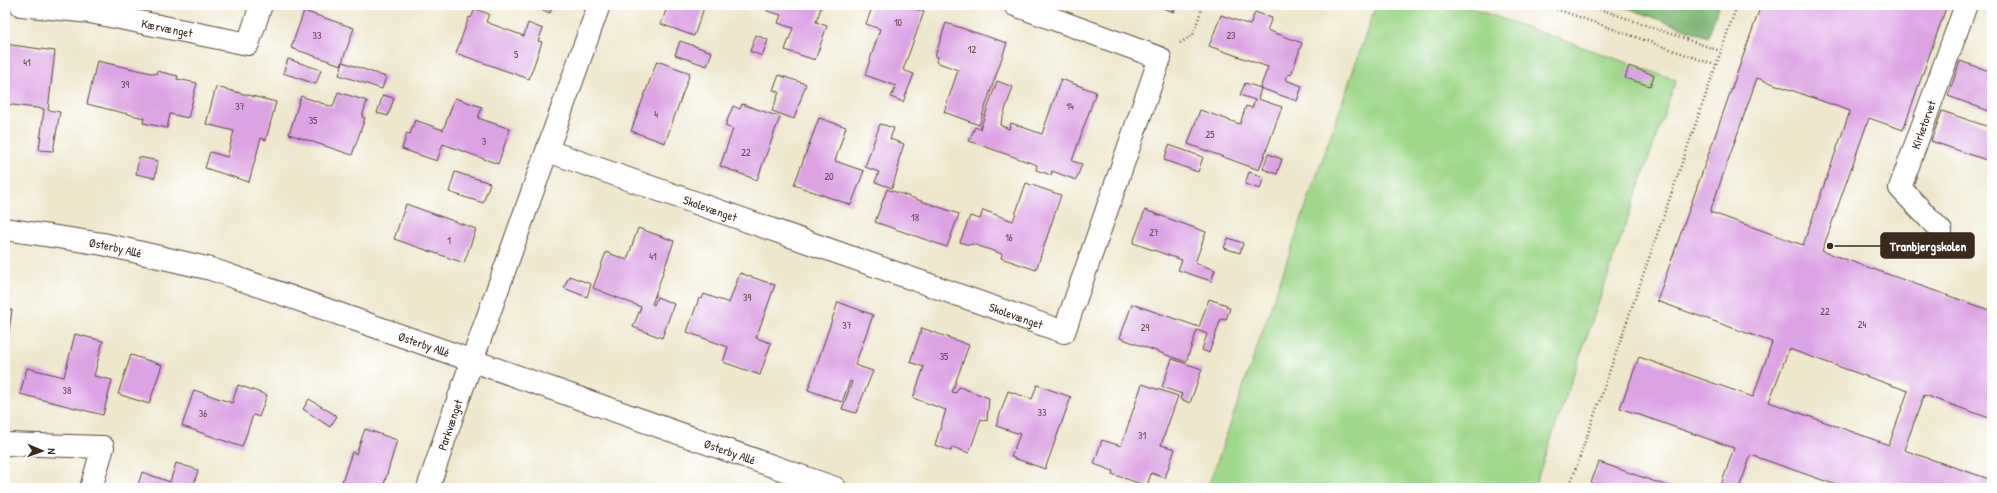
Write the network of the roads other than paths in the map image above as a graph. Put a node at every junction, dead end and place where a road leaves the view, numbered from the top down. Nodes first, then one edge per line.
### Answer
1 (21, 5) edge
2 (261, 5) edge
3 (600, 5) edge
4 (1015, 5) edge
5 (1966, 5) edge
6 (548, 151) junction
7 (5, 229) edge
8 (1942, 231) dead end
9 (472, 362) junction
10 (5, 444) edge
11 (91, 488) edge
12 (428, 488) edge
13 (835, 488) edge

1 - 2 street, Kærvænget
3 - 6 street
4 - 6 street, Skolevænget
5 - 8 street, Kirketorvet
6 - 9 street
7 - 9 street, Østerby Allé
9 - 12 street, Parkvænget
9 - 13 street, Østerby Allé
10 - 11 street

